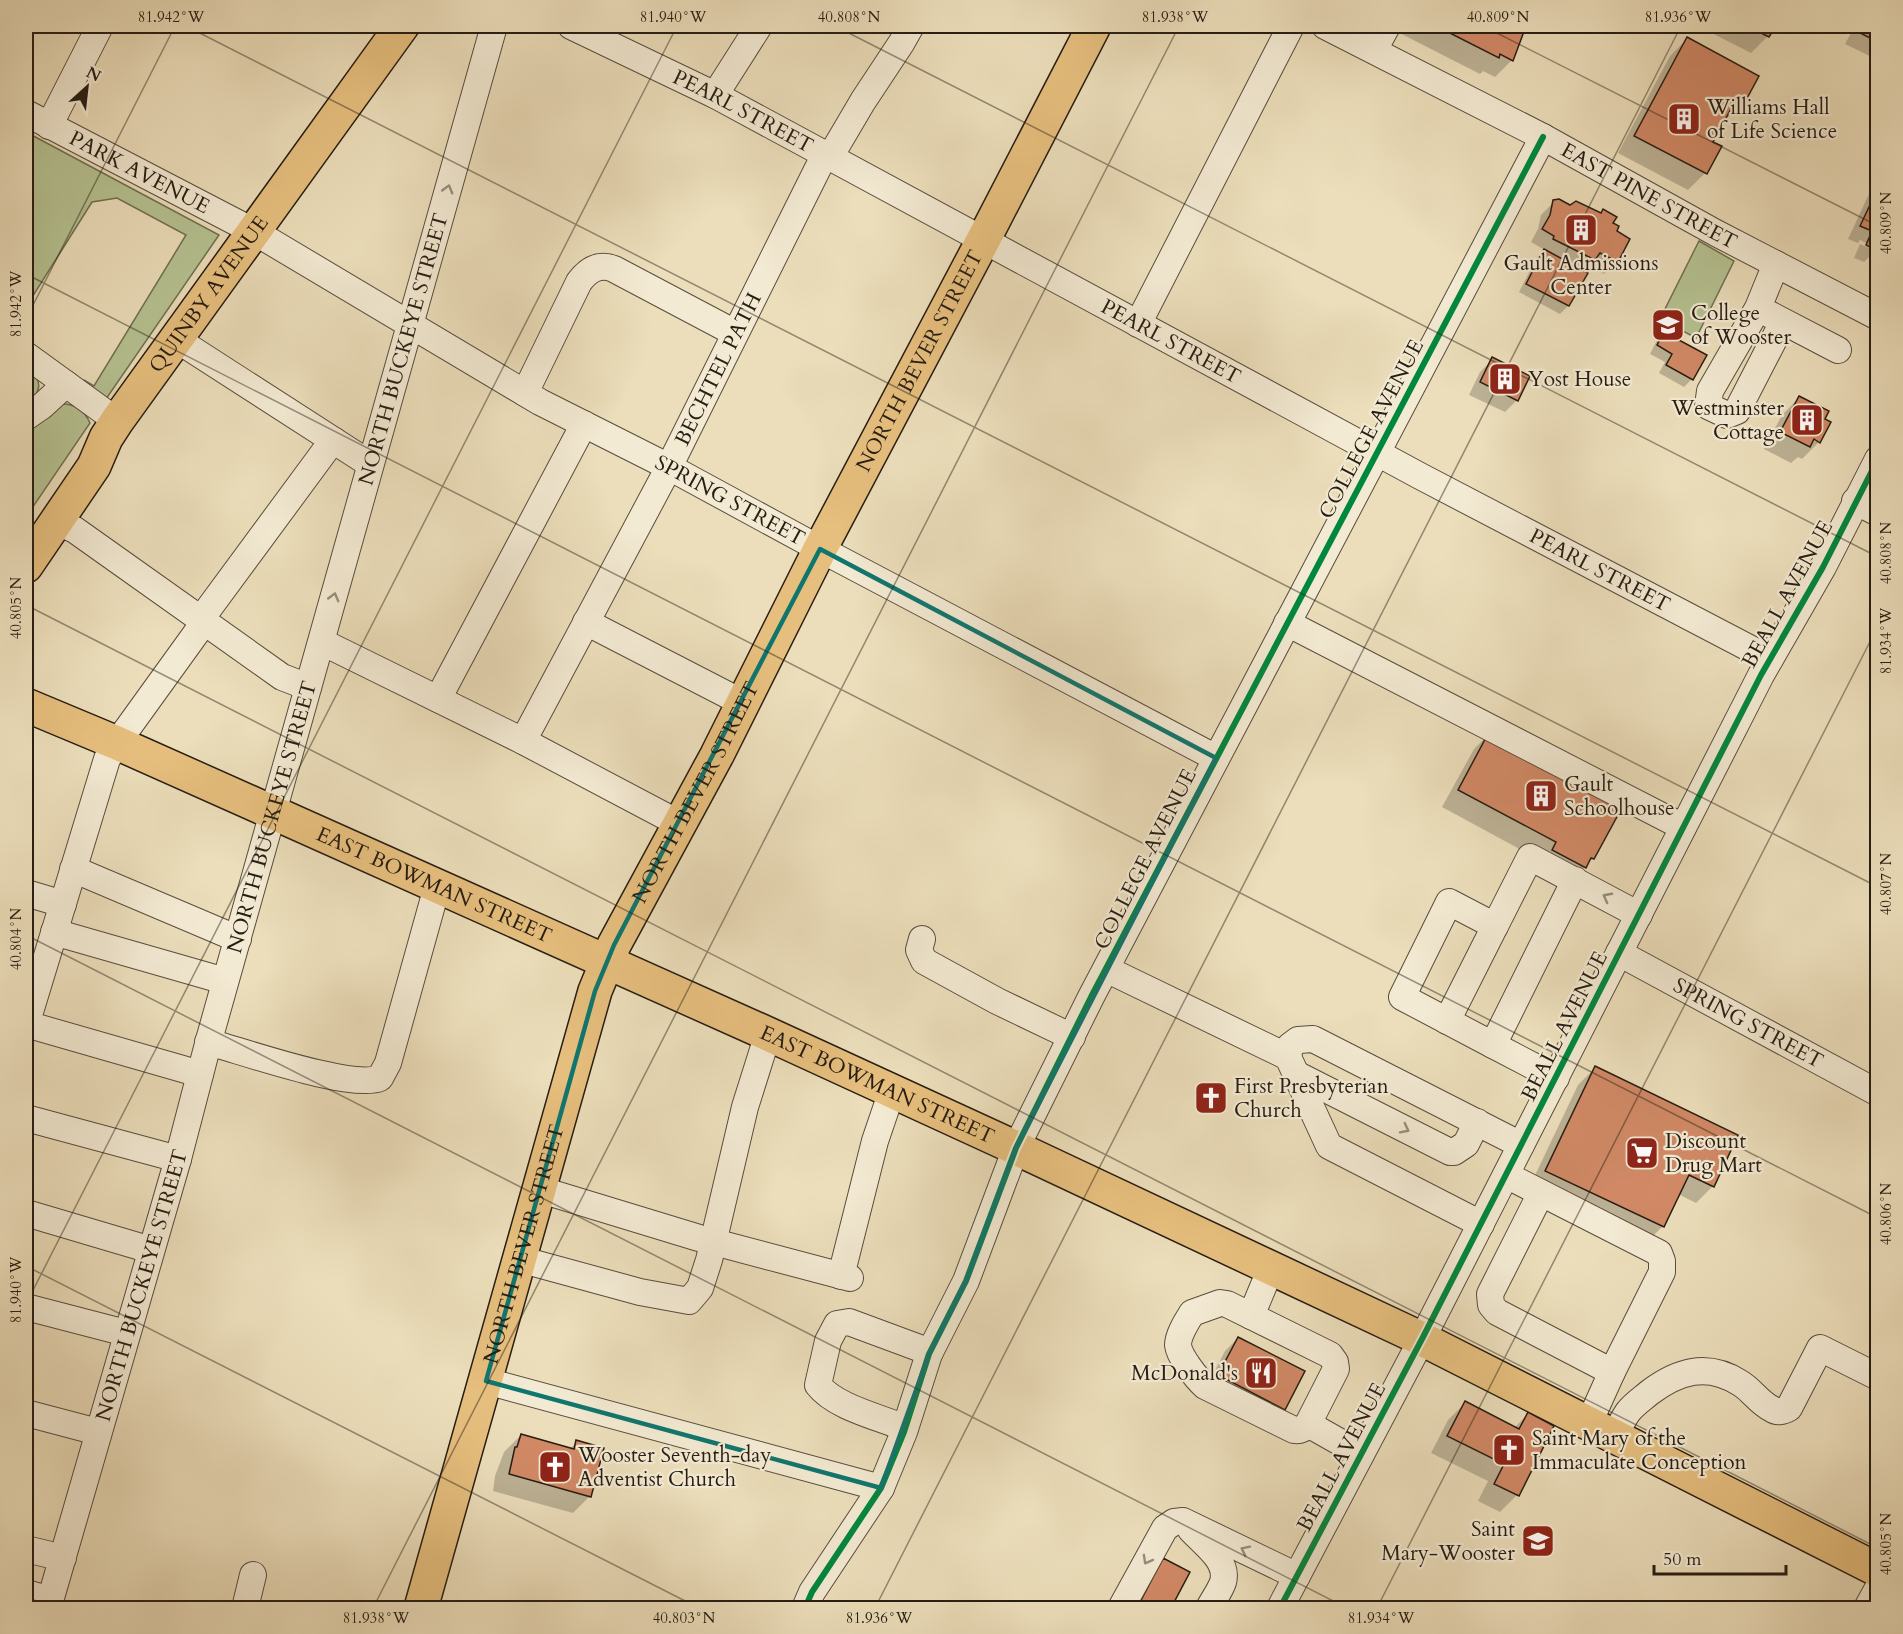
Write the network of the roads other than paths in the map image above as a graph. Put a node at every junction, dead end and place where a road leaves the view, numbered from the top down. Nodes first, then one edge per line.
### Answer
1 (100, 26) edge
2 (402, 26) edge
3 (494, 26) edge
4 (759, 26) edge
5 (911, 26) edge
6 (1094, 26) edge
7 (1292, 26) edge
8 (1325, 26) edge
9 (1387, 26) edge
10 (582, 28) edge
11 (1374, 50) junction
12 (715, 95) junction
13 (26, 113) edge
14 (49, 126) junction
15 (1543, 137) junction
16 (827, 155) junction
17 (253, 231) junction
18 (983, 241) junction
19 (1776, 264) junction
20 (1758, 308) junction
21 (1878, 317) edge
22 (1783, 321) junction
23 (1138, 324) junction
24 (410, 326) junction
25 (735, 333) junction
26 (176, 339) junction
27 (1838, 350) dead end
28 (26, 356) edge
29 (66, 384) junction
30 (525, 393) junction
31 (26, 417) edge
32 (117, 421) junction
33 (584, 424) junction
34 (333, 440) junction
35 (1377, 452) junction
36 (1878, 459) edge
37 (370, 464) junction
38 (669, 466) junction
39 (1866, 507) edge
40 (58, 522) junction
41 (820, 549) junction
42 (26, 566) edge
43 (203, 620) junction
44 (586, 622) junction
45 (1287, 623) junction
46 (322, 642) junction
47 (1770, 659) junction
48 (308, 687) junction
49 (438, 699) junction
50 (742, 703) junction
51 (26, 705) edge
52 (523, 741) junction
53 (117, 742) junction
54 (1216, 758) junction
55 (276, 804) junction
56 (680, 824) junction
57 (1683, 827) junction
58 (73, 868) junction
59 (1575, 880) junction
60 (437, 887) junction
61 (26, 893) edge
62 (63, 904) junction
63 (1639, 915) junction
64 (1495, 926) junction
65 (54, 932) junction
66 (238, 939) junction
67 (922, 939) dead end
68 (1619, 953) junction
69 (606, 963) junction
70 (1106, 969) junction
71 (225, 981) junction
72 (1447, 1021) junction
73 (26, 1024) edge
74 (768, 1034) junction
75 (1072, 1037) junction
76 (208, 1042) junction
77 (1492, 1045) junction
78 (1292, 1065) junction
79 (200, 1074) junction
80 (1556, 1078) junction
81 (892, 1091) junction
82 (1878, 1094) edge
83 (26, 1118) edge
84 (1477, 1122) junction
85 (1521, 1145) junction
86 (1016, 1148) junction
87 (178, 1159) junction
88 (1506, 1175) junction
89 (538, 1189) junction
90 (1541, 1193) junction
91 (26, 1213) edge
92 (1481, 1224) junction
93 (712, 1242) junction
94 (151, 1250) junction
95 (519, 1259) junction
96 (1271, 1268) junction
97 (26, 1307) edge
98 (1251, 1316) junction
99 (126, 1333) junction
100 (1422, 1339) junction
101 (930, 1352) junction
102 (1612, 1371) junction
103 (1878, 1377) edge
104 (486, 1381) junction
105 (26, 1413) edge
106 (1308, 1424) junction
107 (905, 1428) junction
108 (1601, 1430) junction
109 (98, 1432) junction
110 (1361, 1455) junction
111 (881, 1488) junction
112 (1183, 1521) junction
113 (26, 1549) edge
114 (63, 1558) junction
115 (1878, 1570) edge
116 (253, 1575) dead end
117 (1298, 1576) junction
118 (1878, 1588) edge
119 (26, 1593) edge
120 (50, 1604) edge
121 (245, 1608) edge
122 (421, 1608) edge
123 (805, 1608) edge
124 (1120, 1608) edge
125 (1209, 1608) edge
126 (1280, 1608) edge
127 (1867, 1608) edge

1 - 14 street
2 - 17 main road, QUINBY AVENUE
24 -> 3 street, NORTH BUCKEYE STREET
4 - 12 street
5 - 16 street, BECHTEL PATH
6 - 18 main road, NORTH BEVER STREET
7 - 23 street
8 - 11 street, EAST PINE STREET
9 - 11 street
10 - 12 street, PEARL STREET
11 - 15 street, EAST PINE STREET
12 - 16 street, PEARL STREET
13 - 14 street, PARK AVENUE
14 - 17 street, PARK AVENUE
15 - 19 street, EAST PINE STREET
15 - 35 street, COLLEGE AVENUE
16 - 18 street, PEARL STREET
16 - 25 street, BECHTEL PATH
17 - 24 street, SPRING STREET
17 - 26 main road, QUINBY AVENUE
18 - 23 street, PEARL STREET
18 - 41 main road, NORTH BEVER STREET
19 - 20 street
19 - 21 street, EAST PINE STREET
20 - 22 street
20 - 22 street
22 - 27 street
23 - 35 street, PEARL STREET
24 - 30 street, SPRING STREET
24 - 37 street, NORTH BUCKEYE STREET
25 - 30 street
25 - 38 street, BECHTEL PATH
26 - 32 main road, QUINBY AVENUE
26 - 34 street
28 - 29 street
29 - 31 street
29 - 32 street
30 - 33 street, SPRING STREET
32 - 40 main road, QUINBY AVENUE
33 - 38 street, SPRING STREET
33 - 49 street
34 - 37 street
34 - 43 street
35 - 45 street, COLLEGE AVENUE
35 - 47 street, PEARL STREET
36 - 39 street, BEALL AVENUE
46 -> 37 street, NORTH BUCKEYE STREET
38 - 41 street, SPRING STREET
38 - 44 street, BECHTEL PATH
39 - 47 street, BEALL AVENUE
40 - 42 main road, QUINBY AVENUE
40 - 43 street
41 - 50 main road, NORTH BEVER STREET
41 - 54 street, SPRING STREET
43 - 48 street
43 - 53 street
44 - 50 street
44 - 52 street, BECHTEL PATH
45 - 54 street, COLLEGE AVENUE
45 - 57 street
46 - 48 street, NORTH BUCKEYE STREET
46 - 49 street
47 - 57 street, BEALL AVENUE
48 - 55 street, NORTH BUCKEYE STREET
49 - 52 street
50 - 56 main road, NORTH BEVER STREET
51 - 53 main road, EAST BOWMAN STREET
52 - 56 street
53 - 55 main road, EAST BOWMAN STREET
53 - 58 street
54 - 70 street, COLLEGE AVENUE
55 - 60 main road, EAST BOWMAN STREET
55 - 66 street, NORTH BUCKEYE STREET
56 - 69 main road, NORTH BEVER STREET
57 - 63 street, BEALL AVENUE
58 - 62 street
58 - 66 street
63 -> 59 street
59 - 64 street
59 - 77 street
60 - 69 main road, EAST BOWMAN STREET
60 - 76 street
61 - 62 street
62 - 65 street
63 - 68 street, BEALL AVENUE
64 - 72 street
64 - 72 street
65 - 71 street
65 - 73 street
66 - 71 street, NORTH BUCKEYE STREET
67 - 75 street
68 - 80 street, BEALL AVENUE
68 - 82 street, SPRING STREET
69 - 74 main road, EAST BOWMAN STREET
69 - 89 main road, NORTH BEVER STREET
70 - 75 street, COLLEGE AVENUE
70 - 78 street
71 - 76 street, NORTH BUCKEYE STREET
72 - 77 street
73 - 79 street
74 - 81 main road, EAST BOWMAN STREET
74 - 93 street
75 - 86 street, COLLEGE AVENUE
76 - 79 street, NORTH BUCKEYE STREET
77 - 80 street
78 -> 84 street
78 - 84 street
78 - 92 street
79 - 87 street, NORTH BUCKEYE STREET
80 - 85 street, BEALL AVENUE
81 - 86 main road, EAST BOWMAN STREET
81 - 93 street
83 - 87 street
84 - 85 street
85 - 88 street, BEALL AVENUE
86 - 96 main road, EAST BOWMAN STREET
86 - 101 street, COLLEGE AVENUE
87 - 94 street, NORTH BUCKEYE STREET
88 - 90 street
88 - 92 street, BEALL AVENUE
89 - 93 street
89 - 95 main road, NORTH BEVER STREET
90 - 102 street
90 - 102 street
91 - 94 street
92 - 100 street, BEALL AVENUE
93 - 95 street
94 - 99 street, NORTH BUCKEYE STREET
95 - 104 main road, NORTH BEVER STREET
96 - 98 street
96 - 100 main road, EAST BOWMAN STREET
97 - 99 street
98 - 106 street
98 - 106 street
99 - 109 street, NORTH BUCKEYE STREET
100 - 108 main road, EAST BOWMAN STREET
100 - 110 street, BEALL AVENUE
101 - 107 street, COLLEGE AVENUE
101 - 107 street
102 - 108 street
103 - 108 street
104 - 111 street
104 - 122 main road, NORTH BEVER STREET
105 - 109 street
106 - 110 street
107 - 111 street, COLLEGE AVENUE
108 - 115 main road, EAST BOWMAN STREET
109 - 114 street, NORTH BUCKEYE STREET
110 - 117 street, BEALL AVENUE
111 - 123 street, COLLEGE AVENUE
117 -> 112 street
112 -> 124 street
112 - 125 street
113 - 114 street
114 - 120 street, NORTH BUCKEYE STREET
116 - 121 street
117 - 126 street, BEALL AVENUE
118 - 127 street
119 - 120 street

